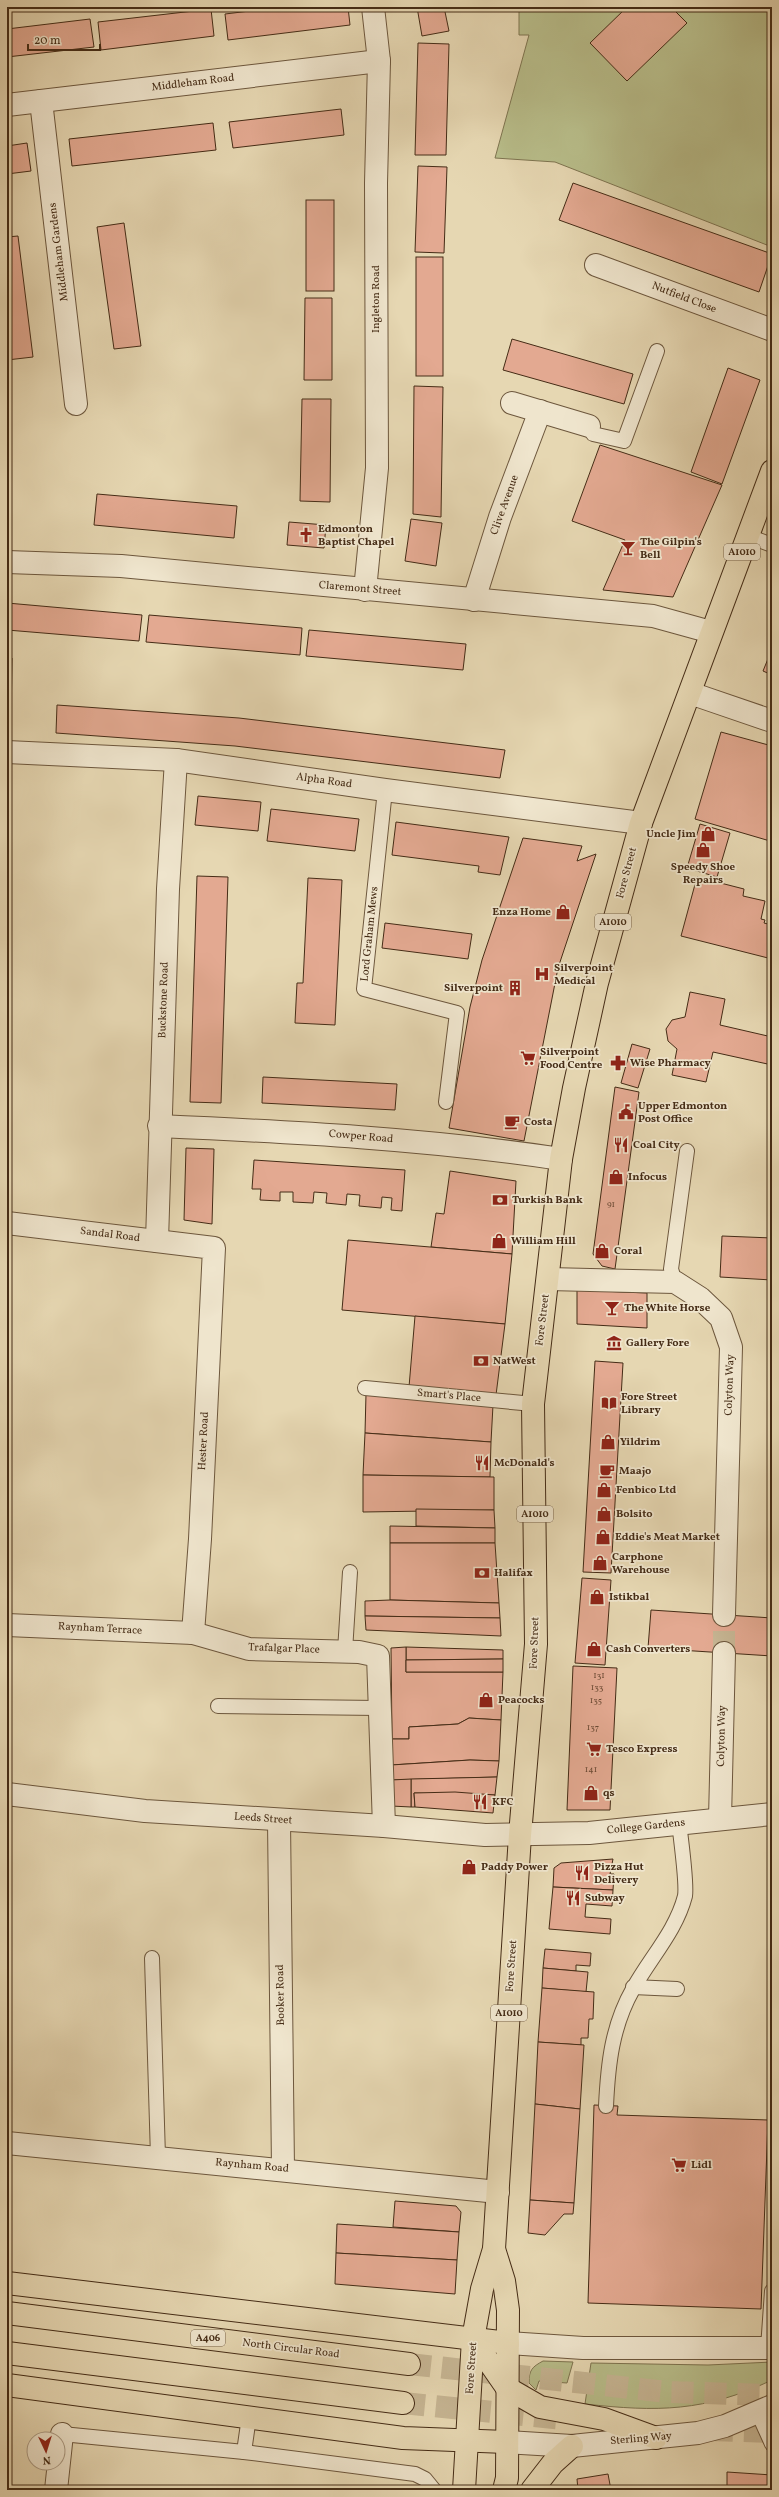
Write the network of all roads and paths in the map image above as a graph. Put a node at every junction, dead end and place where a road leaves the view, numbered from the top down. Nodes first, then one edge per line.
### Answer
1 (373, 7) edge
2 (379, 61) junction
3 (41, 101) junction
4 (7, 105) edge
5 (596, 265) dead end
6 (772, 330) edge
7 (657, 351) dead end
8 (512, 402) dead end
9 (76, 404) dead end
10 (540, 411) junction
11 (589, 426) joint
12 (772, 471) edge
13 (748, 536) junction
14 (772, 545) edge
15 (7, 562) edge
16 (365, 590) junction
17 (474, 600) junction
18 (711, 632) junction
19 (690, 693) junction
20 (772, 721) edge
21 (7, 752) edge
22 (176, 760) junction
23 (385, 790) junction
24 (640, 823) junction
25 (446, 1102) dead end
26 (159, 1126) junction
27 (688, 1151) dead end
28 (562, 1159) junction
29 (7, 1223) edge
30 (157, 1241) junction
31 (214, 1248) joint
32 (548, 1278) junction
33 (675, 1282) junction
34 (364, 1388) dead end
35 (533, 1404) junction
36 (350, 1572) dead end
37 (724, 1615) tunnel mouth
38 (7, 1625) edge
39 (193, 1633) junction
40 (345, 1651) junction
41 (724, 1653) tunnel mouth
42 (218, 1706) dead end
43 (378, 1708) junction
44 (7, 1794) edge
45 (772, 1814) edge
46 (720, 1819) junction
47 (278, 1820) junction
48 (679, 1824) junction
49 (384, 1826) junction
50 (520, 1835) junction
51 (152, 1958) dead end
52 (633, 1987) junction
53 (677, 1990) dead end
54 (606, 2106) dead end
55 (7, 2143) edge
56 (158, 2157) junction
57 (283, 2169) junction
58 (498, 2192) junction
59 (494, 2249) junction
60 (7, 2282) edge
61 (772, 2291) edge
62 (7, 2313) edge
63 (473, 2339) junction
64 (508, 2343) junction
65 (770, 2348) edge
66 (7, 2353) edge
67 (409, 2364) tunnel mouth
68 (7, 2385) edge
69 (507, 2388) junction
70 (403, 2403) tunnel mouth
71 (765, 2410) edge
72 (249, 2417) junction
73 (66, 2434) edge
74 (656, 2438) junction
75 (466, 2440) junction
76 (506, 2442) junction
77 (772, 2444) edge
78 (572, 2446) junction
79 (244, 2452) junction
80 (58, 2471) edge
81 (56, 2490) edge
82 (434, 2490) edge
83 (464, 2490) edge
84 (504, 2490) edge
85 (532, 2490) edge

1 - 2 street, Ingleton Road
2 - 3 street, Middleham Road
2 - 16 street, Ingleton Road
3 - 4 street, Middleham Road
3 - 9 street, Middleham Gardens
5 - 6 street, Nutfield Close
7 - 11 lane
8 - 10 street
10 - 11 street
10 - 17 street, Clive Avenue
12 - 13 main road, Fore Street / A1010
13 - 14 lane
13 - 18 main road, Fore Street / A1010
15 - 16 street, Claremont Street
16 - 17 street, Claremont Street
17 - 18 street, Claremont Street
18 - 19 main road, Fore Street / A1010
19 - 20 street
19 - 24 main road, Fore Street / A1010
21 - 22 street, Alpha Road
22 - 23 street, Alpha Road
22 - 26 street, Buckstone Road
23 - 24 street, Alpha Road
23 - 25 lane, Lord Graham Mews
24 - 28 main road, Fore Street / A1010
26 - 28 street, Cowper Road
26 - 30 street, Buckstone Road
27 - 33 lane
28 - 32 main road, Fore Street / A1010
29 - 30 street, Sandal Road
30 - 31 street, Sandal Road
31 - 39 street, Hester Road
32 - 33 street
32 - 35 main road, Fore Street / A1010
33 - 37 street, Colyton Way
34 - 35 lane, Smart's Place
35 - 50 main road, Fore Street / A1010
36 - 40 lane
38 - 39 street, Raynham Terrace
39 - 40 street, Trafalgar Place
40 - 43 street, Trafalgar Place
41 - 46 street, Colyton Way
42 - 43 lane
43 - 49 street
44 - 47 street, Leeds Street
45 - 46 street, College Gardens
46 - 48 street, College Gardens
47 - 49 street, Leeds Street
47 - 57 street, Booker Road
48 - 50 street, College Gardens
48 - 52 lane
49 - 50 street, Leeds Street
50 - 58 main road, Fore Street / A1010
51 - 56 lane
52 - 53 lane
52 - 54 lane
55 - 56 street, Raynham Road
56 - 57 street, Raynham Road
57 - 58 street, Raynham Road
58 - 59 main road, Fore Street / A1010
59 - 63 main road, Fore Street / A1010
59 - 64 main road, Fore Street / A1010
60 - 63 main road
61 - 65 lane
62 - 67 main road, North Circular Road / A406
63 - 64 main road
63 - 69 main road
63 - 75 main road, Fore Street / A1010
64 - 65 street
64 - 69 main road, Fore Street / A1010
66 - 70 main road
68 - 72 main road
69 - 74 main road
69 - 76 main road, Fore Street / A1010
71 - 74 street, Sterling Way
71 - 77 lane
72 - 75 main road
72 - 79 lane
73 - 79 lane
74 - 78 street, Sterling Way
75 - 76 main road
75 - 83 main road, Fore Street / A1010
76 - 78 street, Sterling Way
76 - 84 main road, Fore Street / A1010
78 - 85 main road
79 - 82 lane
80 - 81 street

